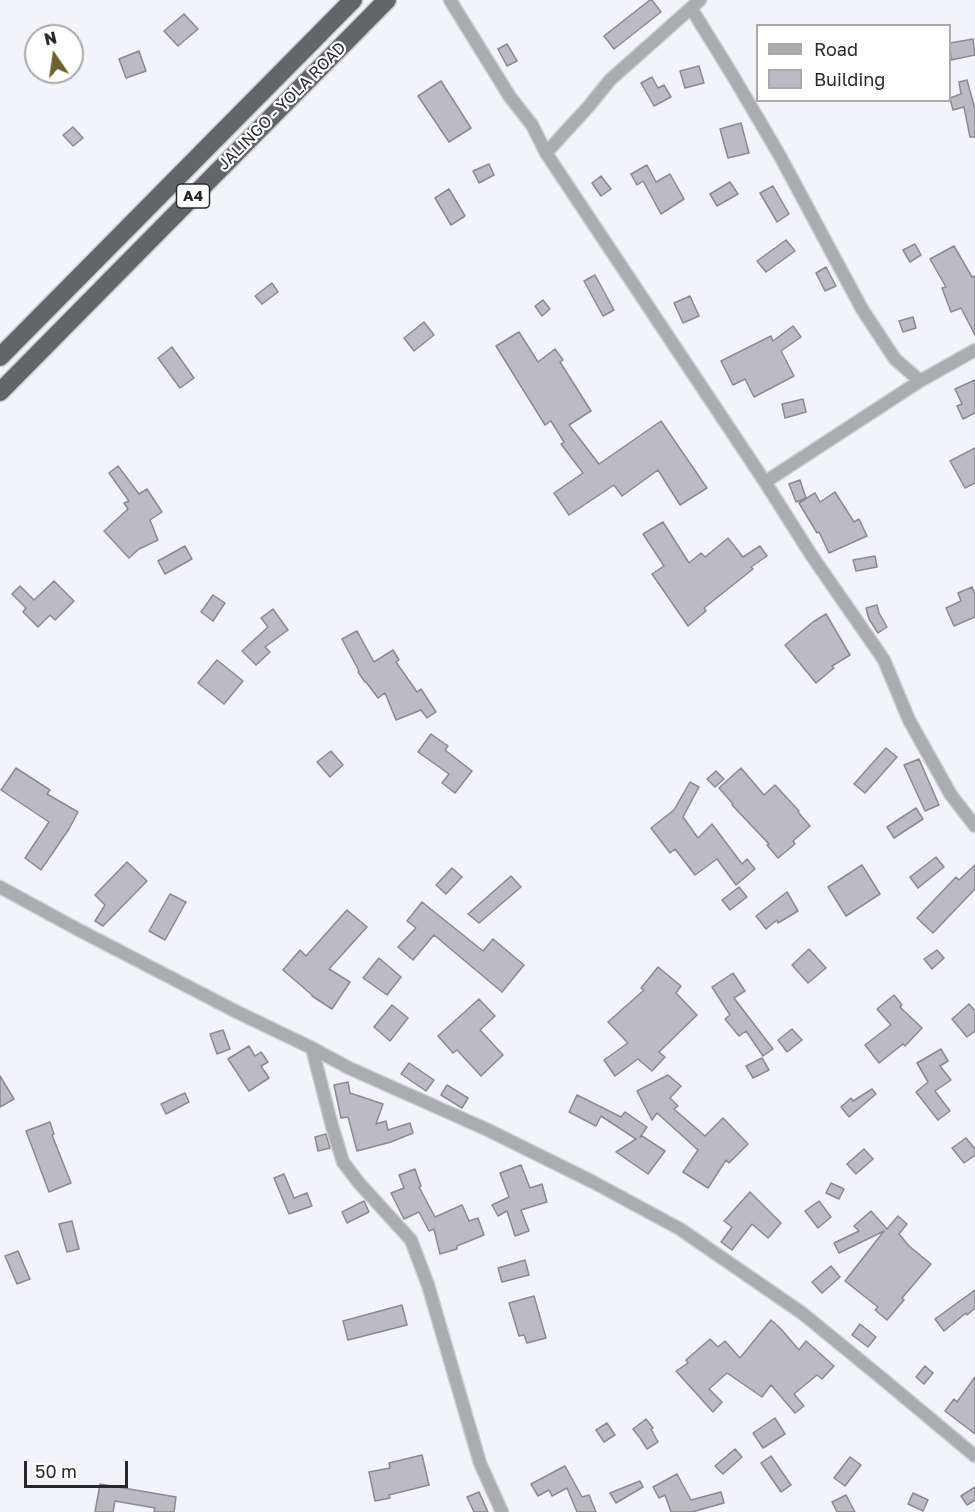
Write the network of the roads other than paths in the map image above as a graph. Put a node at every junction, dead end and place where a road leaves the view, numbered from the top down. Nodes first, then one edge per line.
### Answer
1 (353, 0) edge
2 (387, 0) edge
3 (450, 0) edge
4 (695, 4) edge
5 (546, 153) junction
6 (975, 350) edge
7 (0, 357) edge
8 (920, 381) junction
9 (0, 392) edge
10 (765, 482) junction
11 (975, 826) edge
12 (0, 887) edge
13 (312, 1048) junction
14 (975, 1456) edge
15 (502, 1512) edge

1 - 7 highway, A4
2 - 9 highway, JALINGO - YOLA ROAD / A4
3 - 5 street
4 - 5 street
4 - 8 street
5 - 10 street
6 - 8 street
8 - 10 street
10 - 11 street
12 - 13 street
13 - 14 street
13 - 15 street

